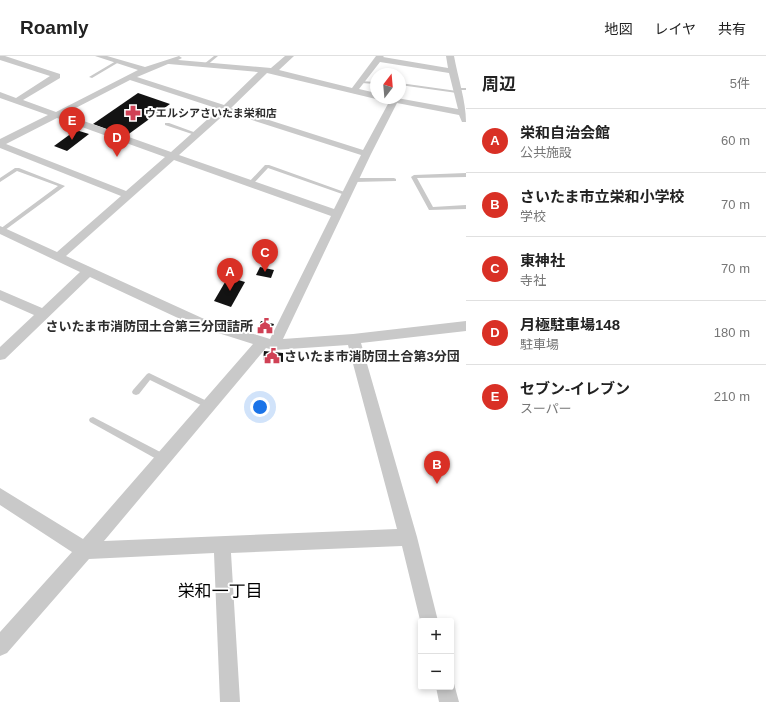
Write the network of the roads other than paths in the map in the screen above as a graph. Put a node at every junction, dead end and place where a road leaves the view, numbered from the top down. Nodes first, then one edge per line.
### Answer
1 (99, 56) edge
2 (181, 56) edge
3 (216, 56) edge
4 (290, 56) edge
5 (450, 56) edge
6 (0, 57) edge
7 (379, 57) edge
8 (117, 62) junction
9 (169, 62) junction
10 (205, 65) junction
11 (145, 70) junction
12 (269, 71) junction
13 (452, 71) junction
14 (91, 77) dead end
15 (131, 78) junction
16 (361, 82) junction
17 (370, 83) edge
18 (406, 85) edge
19 (466, 89) edge
20 (456, 90) junction
21 (354, 91) junction
22 (0, 95) edge
23 (370, 95) edge
24 (16, 101) junction
25 (406, 103) edge
26 (387, 104) edge
27 (225, 109) junction
28 (56, 115) junction
29 (465, 116) edge
30 (167, 124) dead end
31 (197, 134) junction
32 (0, 144) edge
33 (366, 154) junction
34 (172, 156) junction
35 (466, 175) edge
36 (0, 180) edge
37 (354, 180) junction
38 (394, 180) dead end
39 (250, 184) junction
40 (347, 194) junction
41 (128, 195) junction
42 (466, 208) edge
43 (337, 214) junction
44 (0, 230) edge
45 (58, 256) junction
46 (88, 271) junction
47 (0, 295) edge
48 (43, 314) junction
49 (466, 326) edge
50 (353, 339) junction
51 (269, 343) junction
52 (0, 355) edge
53 (136, 392) dead end
54 (208, 405) junction
55 (93, 420) dead end
56 (163, 458) junction
57 (0, 496) edge
58 (408, 536) junction
59 (222, 544) junction
60 (85, 550) junction
61 (428, 618) edge
62 (0, 646) edge
63 (447, 690) edge
64 (230, 702) edge
65 (449, 702) edge

1 - 8 street
2 - 9 street
3 - 10 lane
4 - 12 street
5 - 13 street
6 - 24 street
7 - 13 street
7 - 16 street
8 - 11 street
8 - 14 lane
9 - 10 street
9 - 11 street
10 - 12 street
11 - 15 street
12 - 21 street
12 - 27 street
13 - 20 street
15 - 27 street
15 - 28 street
16 - 17 lane
16 - 21 street
18 - 20 lane
19 - 20 lane
20 - 29 street
21 - 23 street
22 - 24 street
24 - 28 street
25 - 29 street
26 - 33 street
27 - 31 street
27 - 33 street
28 - 32 street
28 - 34 street
30 - 31 lane
31 - 34 street
32 - 41 street
33 - 37 street
34 - 39 street
34 - 41 street
35 - 42 lane
36 - 44 lane
37 - 38 lane
37 - 40 street
39 - 40 lane
39 - 43 street
40 - 43 street
41 - 45 street
43 - 51 street
44 - 45 street
45 - 46 street
46 - 48 street
46 - 51 street
47 - 48 street
48 - 52 street
49 - 50 street
50 - 51 street
50 - 58 street
51 - 54 street
53 - 54 lane
54 - 56 street
55 - 56 lane
56 - 60 street
57 - 60 street
58 - 59 street
58 - 61 street
59 - 60 street
59 - 64 street
60 - 62 street
63 - 65 street

